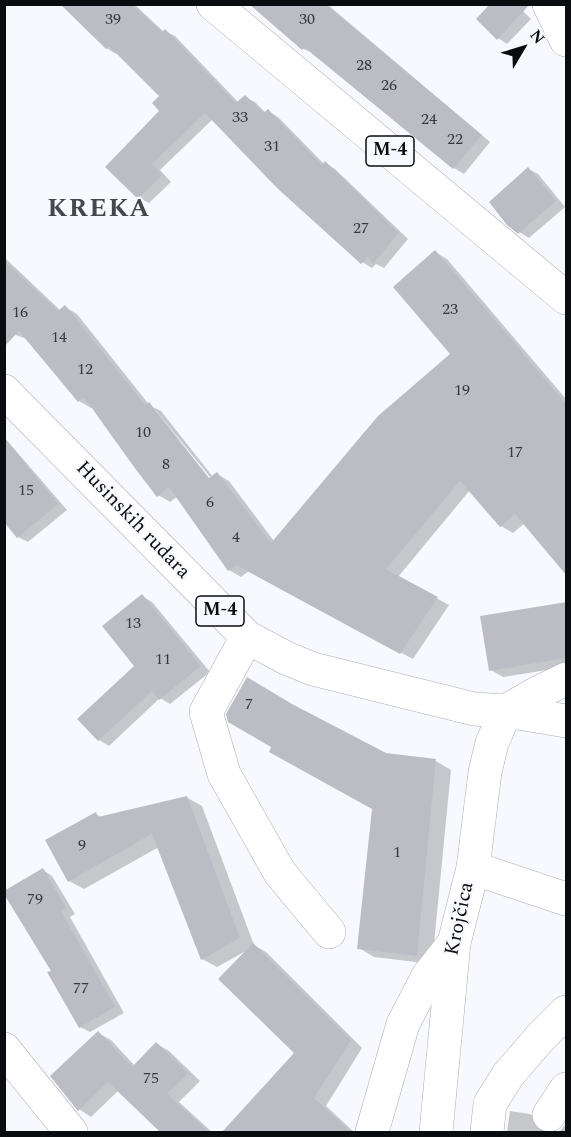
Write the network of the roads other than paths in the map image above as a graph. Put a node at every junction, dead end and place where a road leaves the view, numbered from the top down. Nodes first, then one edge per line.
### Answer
1 (213, 4) edge
2 (549, 4) edge
3 (567, 40) edge
4 (567, 298) edge
5 (4, 391) edge
6 (247, 637) junction
7 (567, 679) edge
8 (506, 711) junction
9 (567, 721) edge
10 (472, 868) junction
11 (567, 899) edge
12 (329, 932) dead end
13 (454, 943) junction
14 (567, 1012) edge
15 (4, 1049) edge
16 (71, 1132) edge
17 (372, 1132) edge
18 (436, 1132) edge
19 (487, 1132) edge

1 - 4 main road, M-4
2 - 3 main road
5 - 6 main road, Husinskih rudara / M-4
6 - 8 main road, Husinskih rudara / M-4
6 - 12 main road
7 - 8 main road
8 - 9 main road, M-4
8 - 10 main road, Krojčica
10 - 11 main road
10 - 13 main road, Krojčica
13 - 17 main road
13 - 18 main road, Krojčica
14 - 19 main road
15 - 16 main road

